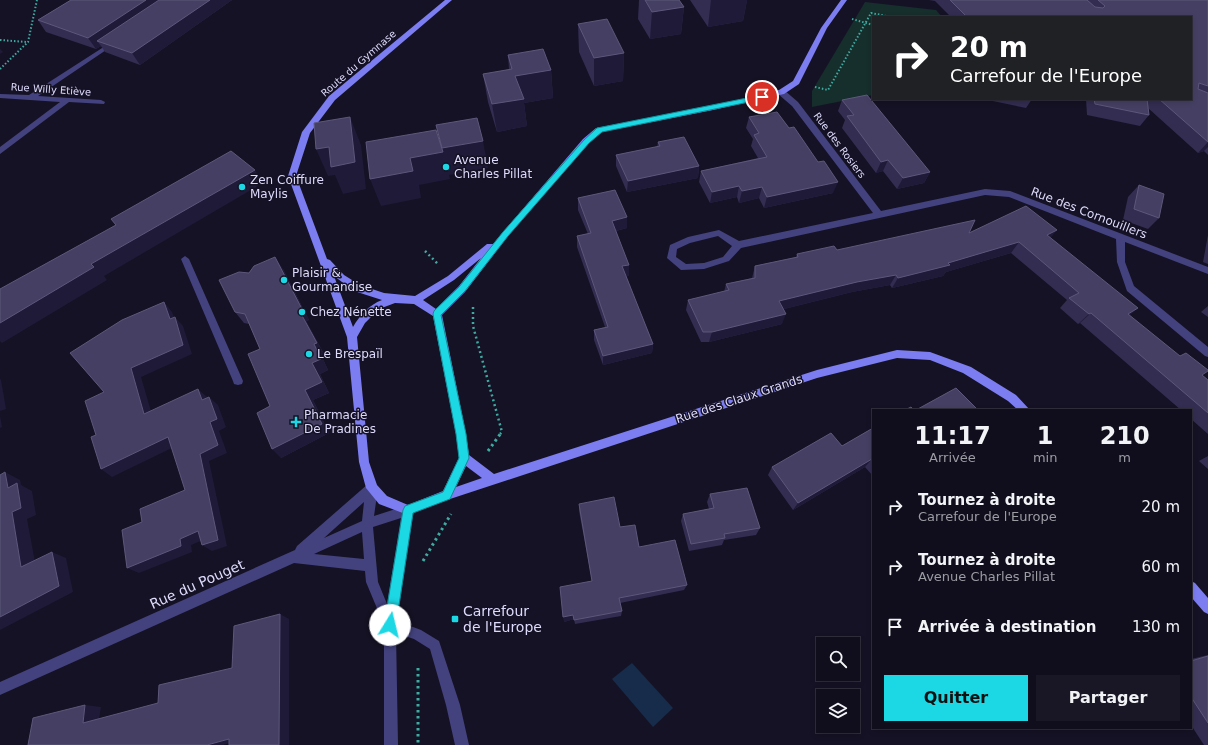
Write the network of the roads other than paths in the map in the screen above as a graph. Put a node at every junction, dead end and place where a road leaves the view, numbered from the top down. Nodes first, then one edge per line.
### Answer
1 (449, 0) edge
2 (844, 0) edge
3 (121, 37) edge
4 (781, 92) junction
5 (0, 96) edge
6 (30, 98) junction
7 (68, 100) junction
8 (101, 102) dead end
9 (0, 151) edge
10 (879, 214) junction
11 (505, 234) junction
12 (1120, 238) junction
13 (738, 244) junction
14 (320, 252) junction
15 (185, 259) dead end
16 (1208, 271) edge
17 (395, 299) junction
18 (416, 300) junction
19 (437, 314) junction
20 (352, 337) junction
21 (1208, 353) edge
22 (238, 381) dead end
23 (1024, 409) edge
24 (464, 458) junction
25 (493, 480) junction
26 (372, 488) junction
27 (447, 495) junction
28 (408, 510) junction
29 (367, 524) junction
30 (294, 557) junction
31 (370, 566) junction
32 (1192, 588) edge
33 (1208, 608) edge
34 (390, 625) junction
35 (0, 689) edge
36 (391, 745) edge
37 (462, 745) edge

1 - 14 street, Route du Gymnase
2 - 4 street
3 - 6 street
4 - 10 street, Rue des Rosiers
4 - 11 street
5 - 6 street, Rue Willy Etiève
6 - 7 street, Rue Willy Etiève
7 - 8 street, Rue Willy Etiève
7 - 9 street
10 - 12 street, Rue des Cornouillers
10 - 13 street
11 - 18 street
11 - 19 street
12 - 16 street, Rue des Cornouillers
12 - 21 street
13 - 13 street
14 - 17 street
14 - 20 street, Route du Gymnase
15 - 22 street
17 - 18 street
17 - 20 street
18 - 19 street
19 - 24 street
20 - 26 street
23 - 25 street, Rue des Claux Grands
24 - 25 street
24 - 27 street
25 - 27 street, Rue des Claux Grands
26 - 28 street
26 - 29 street
26 - 30 street
27 - 28 street
28 - 29 street, Rue du Pouget
28 - 34 street
29 - 30 street, Rue du Pouget
29 - 31 street
30 - 31 street
30 - 35 street, Rue du Pouget
31 - 34 street
32 - 33 street
34 - 36 street
34 - 37 street

